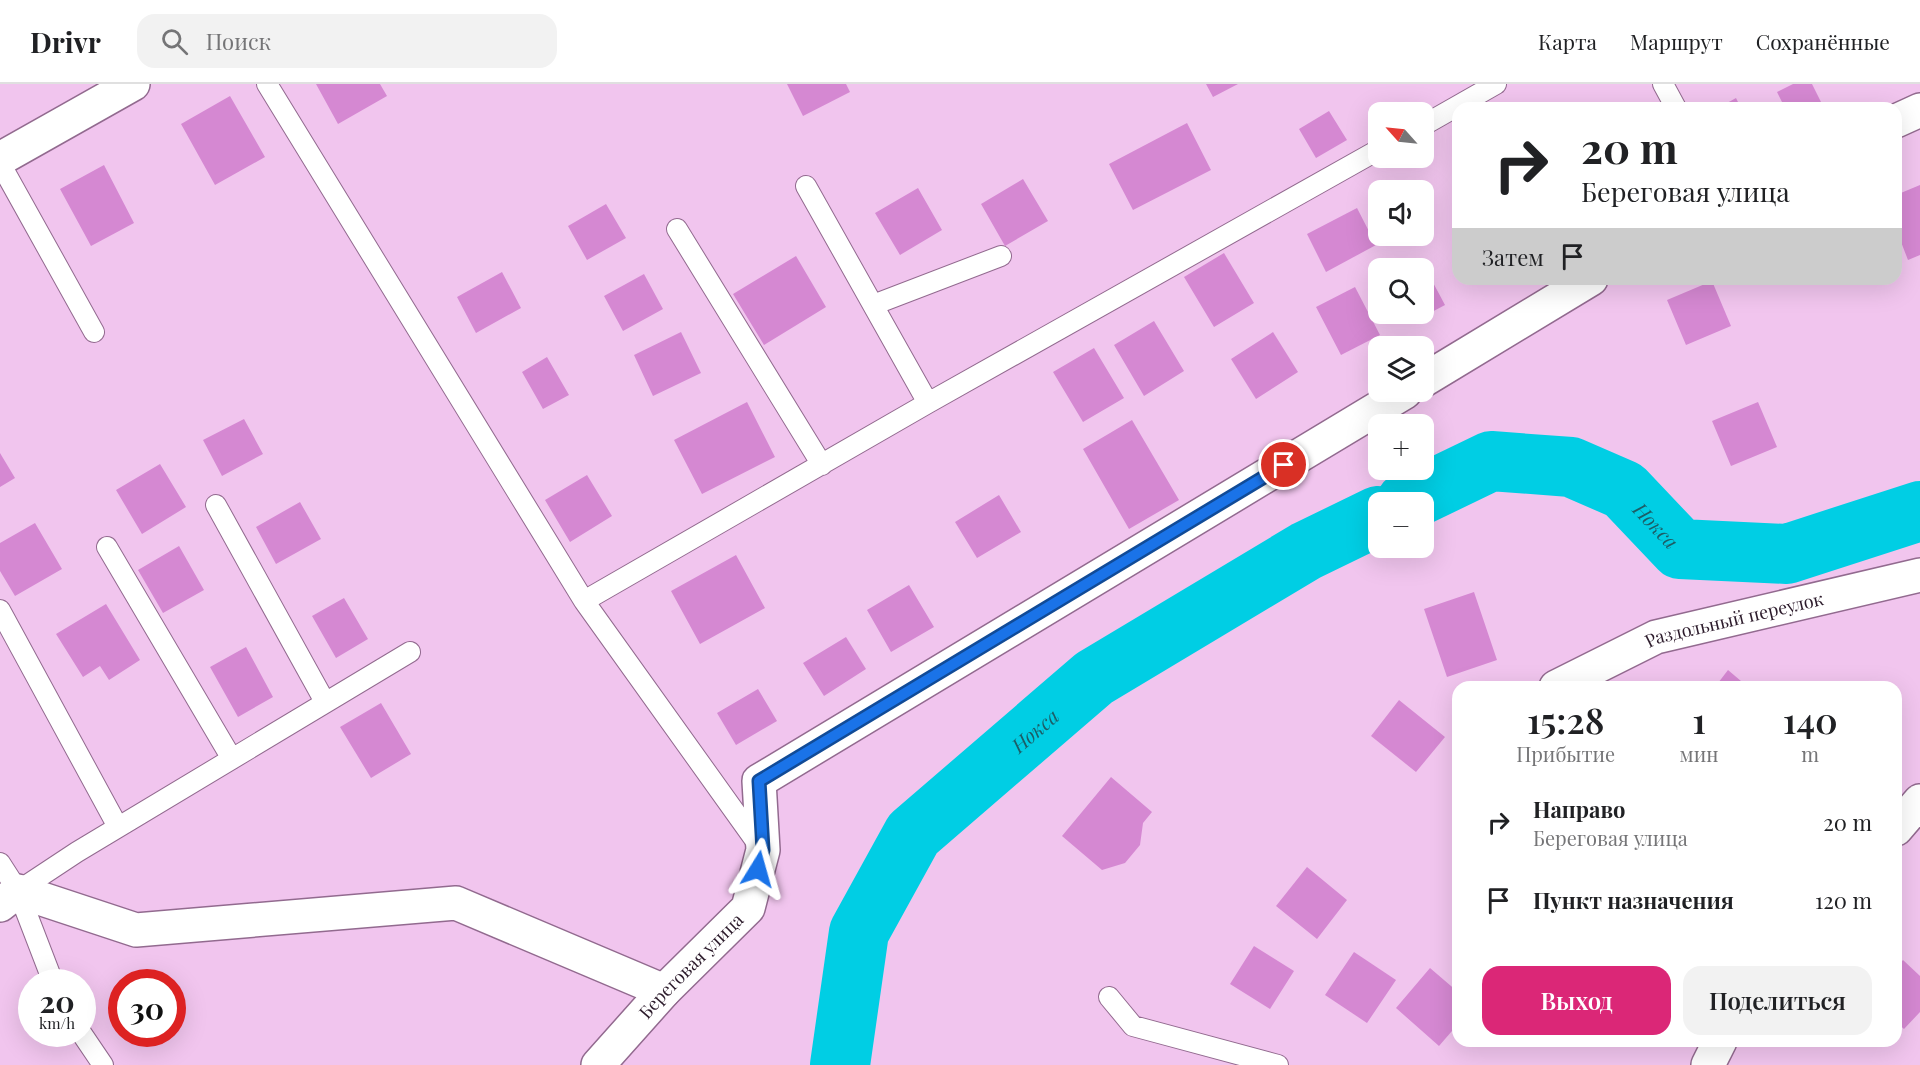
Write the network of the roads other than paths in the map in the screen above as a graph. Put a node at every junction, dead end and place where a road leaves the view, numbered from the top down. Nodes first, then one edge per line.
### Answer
1 (133, 84) edge
2 (267, 84) edge
3 (1496, 84) edge
4 (1662, 84) edge
5 (1464, 102) edge
6 (1672, 102) edge
7 (1452, 108) edge
8 (1920, 110) edge
9 (1434, 118) edge
10 (1902, 118) edge
11 (1368, 156) edge
12 (0, 159) edge
13 (0, 164) edge
14 (806, 186) dead end
15 (677, 229) dead end
16 (1001, 256) dead end
17 (1581, 285) edge
18 (873, 305) junction
19 (94, 332) dead end
20 (1434, 374) edge
21 (1388, 402) edge
22 (928, 403) junction
23 (822, 465) junction
24 (216, 505) dead end
25 (107, 548) dead end
26 (1920, 575) edge
27 (584, 600) junction
28 (0, 610) edge
29 (410, 652) dead end
30 (1568, 681) edge
31 (325, 702) junction
32 (232, 759) junction
33 (1920, 801) edge
34 (1902, 822) edge
35 (118, 827) junction
36 (763, 850) junction
37 (0, 863) edge
38 (9, 898) edge
39 (46, 969) edge
40 (664, 991) junction
41 (1109, 997) dead end
42 (91, 1047) edge
43 (1717, 1047) edge
44 (103, 1065) edge
45 (598, 1065) edge
46 (1278, 1065) edge
47 (1708, 1065) edge

1 - 12 street
2 - 27 lane
3 - 5 lane
4 - 6 lane
7 - 9 lane
8 - 10 street
11 - 22 lane
13 - 19 lane
14 - 18 lane
15 - 23 lane
16 - 18 lane
17 - 20 street
18 - 22 lane
21 - 36 street, Береговая улица
22 - 23 lane
23 - 27 lane
24 - 31 lane
25 - 32 lane
26 - 30 street, Раздольный переулок
27 - 36 lane
28 - 35 lane
29 - 31 lane
31 - 32 lane
32 - 35 lane
33 - 34 street
35 - 38 lane
36 - 40 street, Береговая улица
37 - 38 lane
38 - 39 lane
38 - 40 street
40 - 45 street, Береговая улица
41 - 46 lane
42 - 44 lane
43 - 47 street

